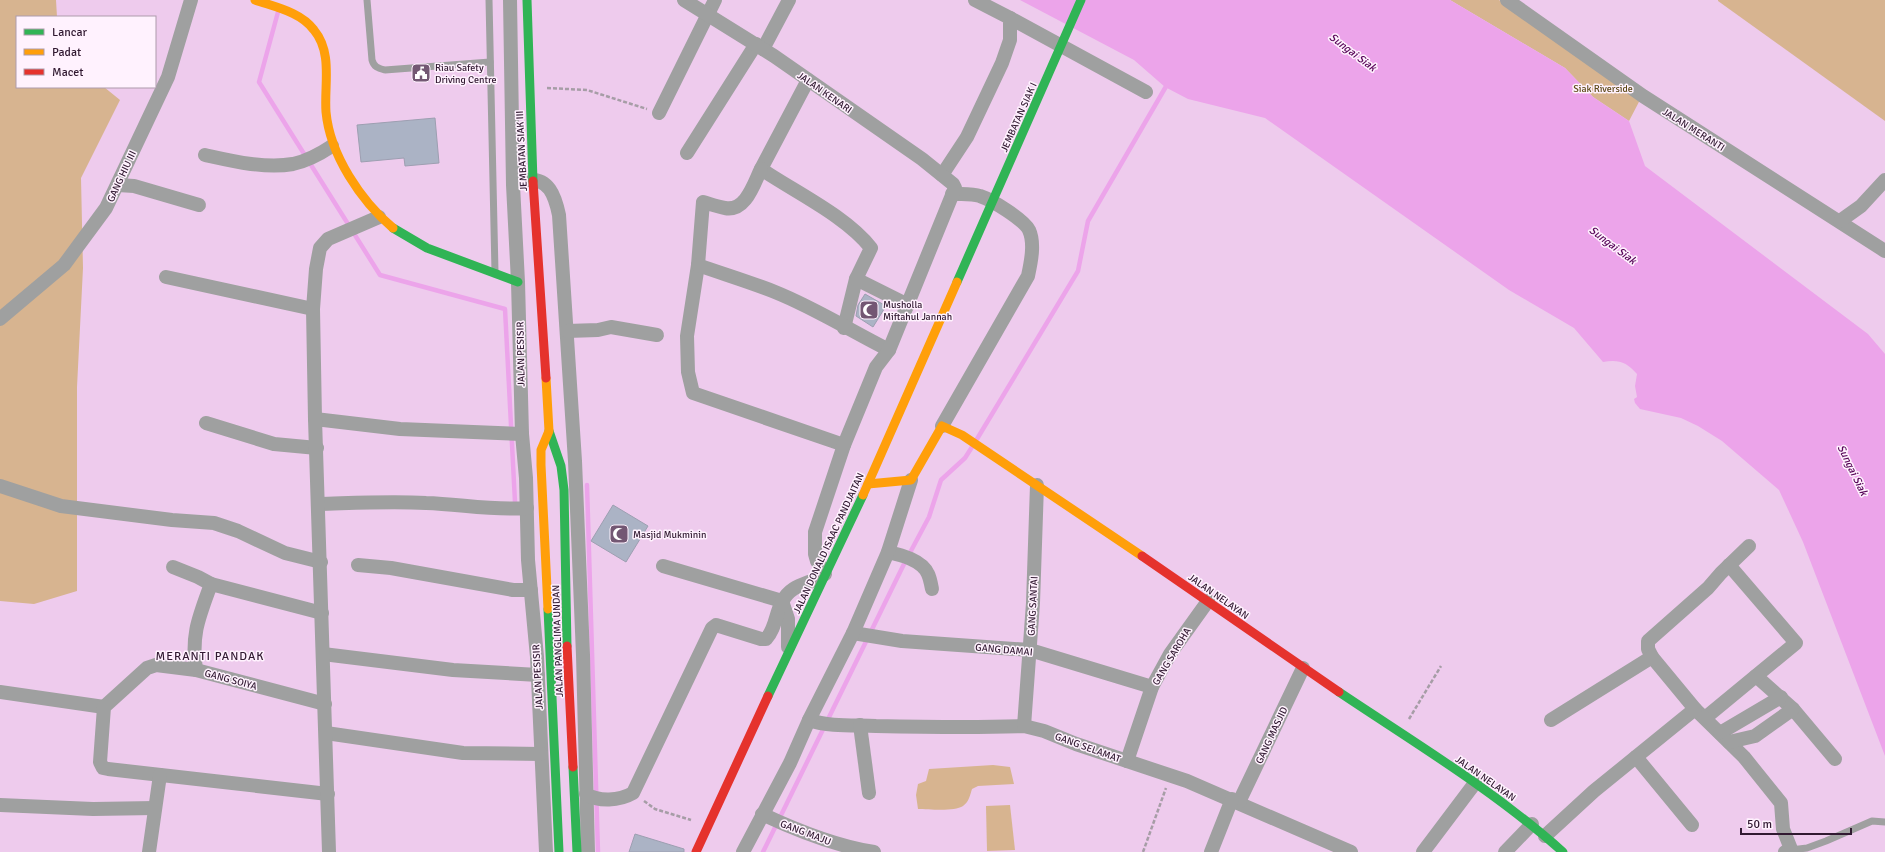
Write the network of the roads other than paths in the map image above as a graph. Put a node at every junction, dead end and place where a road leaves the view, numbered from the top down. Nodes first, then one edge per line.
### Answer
1 (191, 0) edge
2 (255, 0) edge
3 (367, 0) edge
4 (489, 0) edge
5 (510, 0) edge
6 (526, 0) edge
7 (684, 0) edge
8 (716, 0) edge
9 (789, 0) edge
10 (975, 0) edge
11 (1081, 0) edge
12 (1507, 0) edge
13 (1522, 4) edge
14 (708, 15) junction
15 (1010, 18) junction
16 (759, 47) junction
17 (490, 62) junction
18 (808, 80) junction
19 (1146, 92) dead end
20 (659, 113) road end
21 (332, 146) junction
22 (687, 153) dead end
23 (205, 155) dead end
24 (761, 169) junction
25 (942, 175) junction
26 (1885, 180) edge
27 (118, 185) junction
28 (513, 185) junction
29 (952, 194) junction
30 (199, 205) dead end
31 (380, 217) junction
32 (1840, 221) junction
33 (975, 242) joint
34 (1885, 251) edge
35 (698, 265) junction
36 (495, 272) junction
37 (166, 277) dead end
38 (856, 280) junction
39 (518, 282) junction
40 (542, 301) joint
41 (908, 305) junction
42 (313, 308) junction
43 (0, 319) edge
44 (844, 328) junction
45 (567, 330) junction
46 (657, 335) dead end
47 (889, 350) junction
48 (315, 419) junction
49 (206, 423) dead end
50 (942, 426) junction
51 (549, 431) junction
52 (519, 434) junction
53 (844, 445) junction
54 (317, 448) junction
55 (911, 480) junction
56 (868, 484) junction
57 (1037, 485) junction
58 (0, 486) edge
59 (319, 504) junction
60 (516, 509) junction
61 (1749, 546) dead end
62 (888, 552) junction
63 (321, 562) junction
64 (358, 565) dead end
65 (1729, 565) junction
66 (663, 566) dead end
67 (173, 567) dead end
68 (825, 574) junction
69 (211, 584) junction
70 (932, 589) dead end
71 (523, 590) junction
72 (782, 601) junction
73 (1208, 601) junction
74 (322, 613) junction
75 (566, 618) junction
76 (582, 619) junction
77 (857, 634) junction
78 (1030, 650) junction
79 (788, 652) junction
80 (323, 654) junction
81 (568, 654) junction
82 (583, 654) junction
83 (1652, 657) junction
84 (1303, 668) junction
85 (196, 670) junction
86 (531, 676) junction
87 (1756, 676) junction
88 (1152, 686) junction
89 (0, 692) edge
90 (1781, 698) junction
91 (325, 704) junction
92 (104, 707) junction
93 (1793, 708) junction
94 (1700, 714) junction
95 (546, 718) junction
96 (1551, 720) dead end
97 (813, 722) junction
98 (860, 725) junction
99 (1024, 726) junction
100 (326, 733) junction
101 (1724, 738) junction
102 (536, 755) junction
103 (1636, 757) junction
104 (1835, 759) dead end
105 (1127, 761) junction
106 (160, 775) junction
107 (1475, 783) junction
108 (869, 793) dead end
109 (328, 794) junction
110 (590, 796) junction
111 (1235, 801) junction
112 (0, 805) edge
113 (155, 808) junction
114 (773, 819) junction
115 (1885, 822) edge
116 (1532, 824) junction
117 (1692, 825) dead end
118 (1546, 836) junction
119 (1790, 851) edge
120 (149, 852) edge
121 (329, 852) edge
122 (546, 852) edge
123 (559, 852) edge
124 (577, 852) edge
125 (588, 852) edge
126 (696, 852) edge
127 (742, 852) edge
128 (874, 852) edge
129 (1211, 852) edge
130 (1351, 852) edge
131 (1423, 852) edge
132 (1505, 852) edge
133 (1563, 852) edge

1 - 27 street, GANG HIU III
2 - 21 main road
3 - 17 lane
4 - 17 lane
5 - 28 street, JALAN PESISIR
6 - 40 main road, JEMBATAN SIAK III
7 - 14 street, JALAN KENARI
8 - 14 street
9 - 16 street
10 - 15 street
11 - 33 main road, JEMBATAN SIAK I
12 - 13 street, JALAN MERANTI
13 - 32 street, JALAN MERANTI
14 - 16 street, JALAN KENARI
14 - 20 street
15 - 19 street
15 - 25 street
16 - 18 street, JALAN KENARI
16 - 22 street
17 - 36 lane
18 - 24 street
18 - 25 street, JALAN KENARI
21 - 23 street
21 - 31 main road
24 - 35 street
24 - 38 street
25 - 29 street, JALAN KENARI
26 - 32 street
27 - 30 street
27 - 43 street, GANG HIU III
28 - 39 street, JALAN PESISIR
28 - 45 street
29 - 41 street
29 - 50 street
31 - 36 main road
31 - 42 street
32 - 34 street, JALAN MERANTI
33 - 56 main road, JALAN DONALD ISAAC PANDJAITAN
35 - 44 street
35 - 53 street
36 - 39 main road
37 - 42 street
38 - 41 street
38 - 44 street
39 - 52 street, JALAN PESISIR
40 - 51 main road, JALAN PANGLIMA UNDAN
41 - 47 street
42 - 48 street
44 - 47 street
45 - 46 street
45 - 76 street
47 - 53 street
48 - 52 street
48 - 54 street
49 - 54 street
50 - 55 main road
50 - 57 main road, JALAN NELAYAN
51 - 75 main road, JALAN PANGLIMA UNDAN
51 - 95 main road, JALAN PANGLIMA UNDAN
52 - 60 street, JALAN PESISIR
53 - 68 street
54 - 59 street
55 - 56 main road
55 - 62 street
56 - 68 main road, JALAN DONALD ISAAC PANDJAITAN
57 - 73 main road, JALAN NELAYAN
57 - 78 street, GANG SANTAI
58 - 63 street
59 - 60 street
59 - 63 street
60 - 71 street, JALAN PESISIR
61 - 65 street
62 - 70 street
62 - 77 street
63 - 74 street
64 - 71 street
65 - 83 street
65 - 87 street
66 - 72 street
67 - 69 street
68 - 72 street
68 - 79 main road, JALAN DONALD ISAAC PANDJAITAN
69 - 74 street
69 - 85 street
71 - 86 street, JALAN PESISIR
72 - 79 street
72 - 110 street
73 - 84 main road, JALAN NELAYAN
73 - 88 street, GANG SAROHA
74 - 80 street
75 - 76 street
75 - 81 main road, JALAN PANGLIMA UNDAN
76 - 82 street
77 - 78 street, GANG DAMAI
77 - 97 street
78 - 88 street, GANG DAMAI
78 - 99 street, GANG SANTAI
79 - 126 main road, JALAN DONALD ISAAC PANDJAITAN
80 - 86 street
80 - 91 street
81 - 82 street
81 - 124 main road, JALAN PANGLIMA UNDAN
82 - 110 street
83 - 94 street
83 - 96 street
84 - 107 main road, JALAN NELAYAN
84 - 111 street, GANG MASJID
85 - 91 street, GANG SOIYA
85 - 92 street, GANG SOIYA
86 - 95 street, JALAN PESISIR
87 - 90 street
87 - 94 street
88 - 105 street, GANG SAROHA
89 - 92 street
90 - 93 street
90 - 101 street
91 - 100 street
92 - 106 street
93 - 101 street
93 - 104 street
94 - 101 street
94 - 103 street
95 - 102 street, JALAN PESISIR
95 - 123 main road, JALAN PANGLIMA UNDAN
97 - 98 street, GANG SELAMAT
97 - 114 street
98 - 99 street, GANG SELAMAT
98 - 108 street
99 - 105 street, GANG SELAMAT
100 - 102 street
100 - 109 street
101 - 119 street
102 - 122 street, JALAN PESISIR
103 - 117 street
103 - 118 street
105 - 111 street, GANG SELAMAT
106 - 109 street
106 - 113 street
107 - 116 main road, JALAN NELAYAN
107 - 131 street
109 - 121 street
110 - 125 street
111 - 129 street, GANG MASJID
111 - 130 street, GANG SELAMAT
112 - 113 street
113 - 120 street
114 - 127 street
114 - 128 street, GANG MAJU
115 - 119 lane
116 - 118 main road, JALAN NELAYAN
116 - 132 street
118 - 133 main road, JALAN NELAYAN

